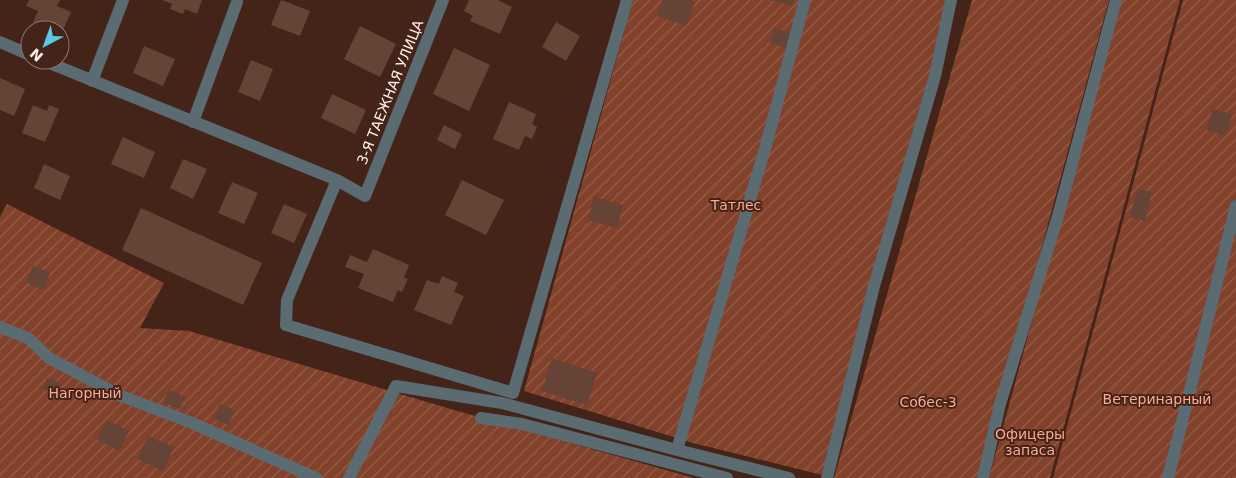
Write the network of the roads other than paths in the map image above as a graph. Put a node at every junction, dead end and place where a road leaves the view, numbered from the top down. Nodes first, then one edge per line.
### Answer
1 (122, 0) edge
2 (443, 0) edge
3 (627, 0) edge
4 (805, 0) edge
5 (951, 0) edge
6 (1116, 0) edge
7 (237, 2) dead end
8 (0, 42) edge
9 (20, 51) edge
10 (65, 70) edge
11 (92, 82) junction
12 (193, 122) junction
13 (337, 180) junction
14 (1236, 206) edge
15 (0, 327) edge
16 (481, 418) dead end
17 (677, 450) junction
18 (316, 478) edge
19 (349, 478) edge
20 (727, 478) edge
21 (789, 478) edge
22 (827, 478) edge
23 (983, 478) edge
24 (1168, 478) edge

1 - 11 street
2 - 13 street, 3-Я ТАЕЖНАЯ УЛИЦА
3 - 13 street
4 - 17 street
5 - 22 street
6 - 23 street
7 - 12 street
8 - 9 street
10 - 11 street
11 - 12 street
12 - 13 street
14 - 24 street
15 - 18 street
16 - 20 street
17 - 19 street
17 - 21 street

